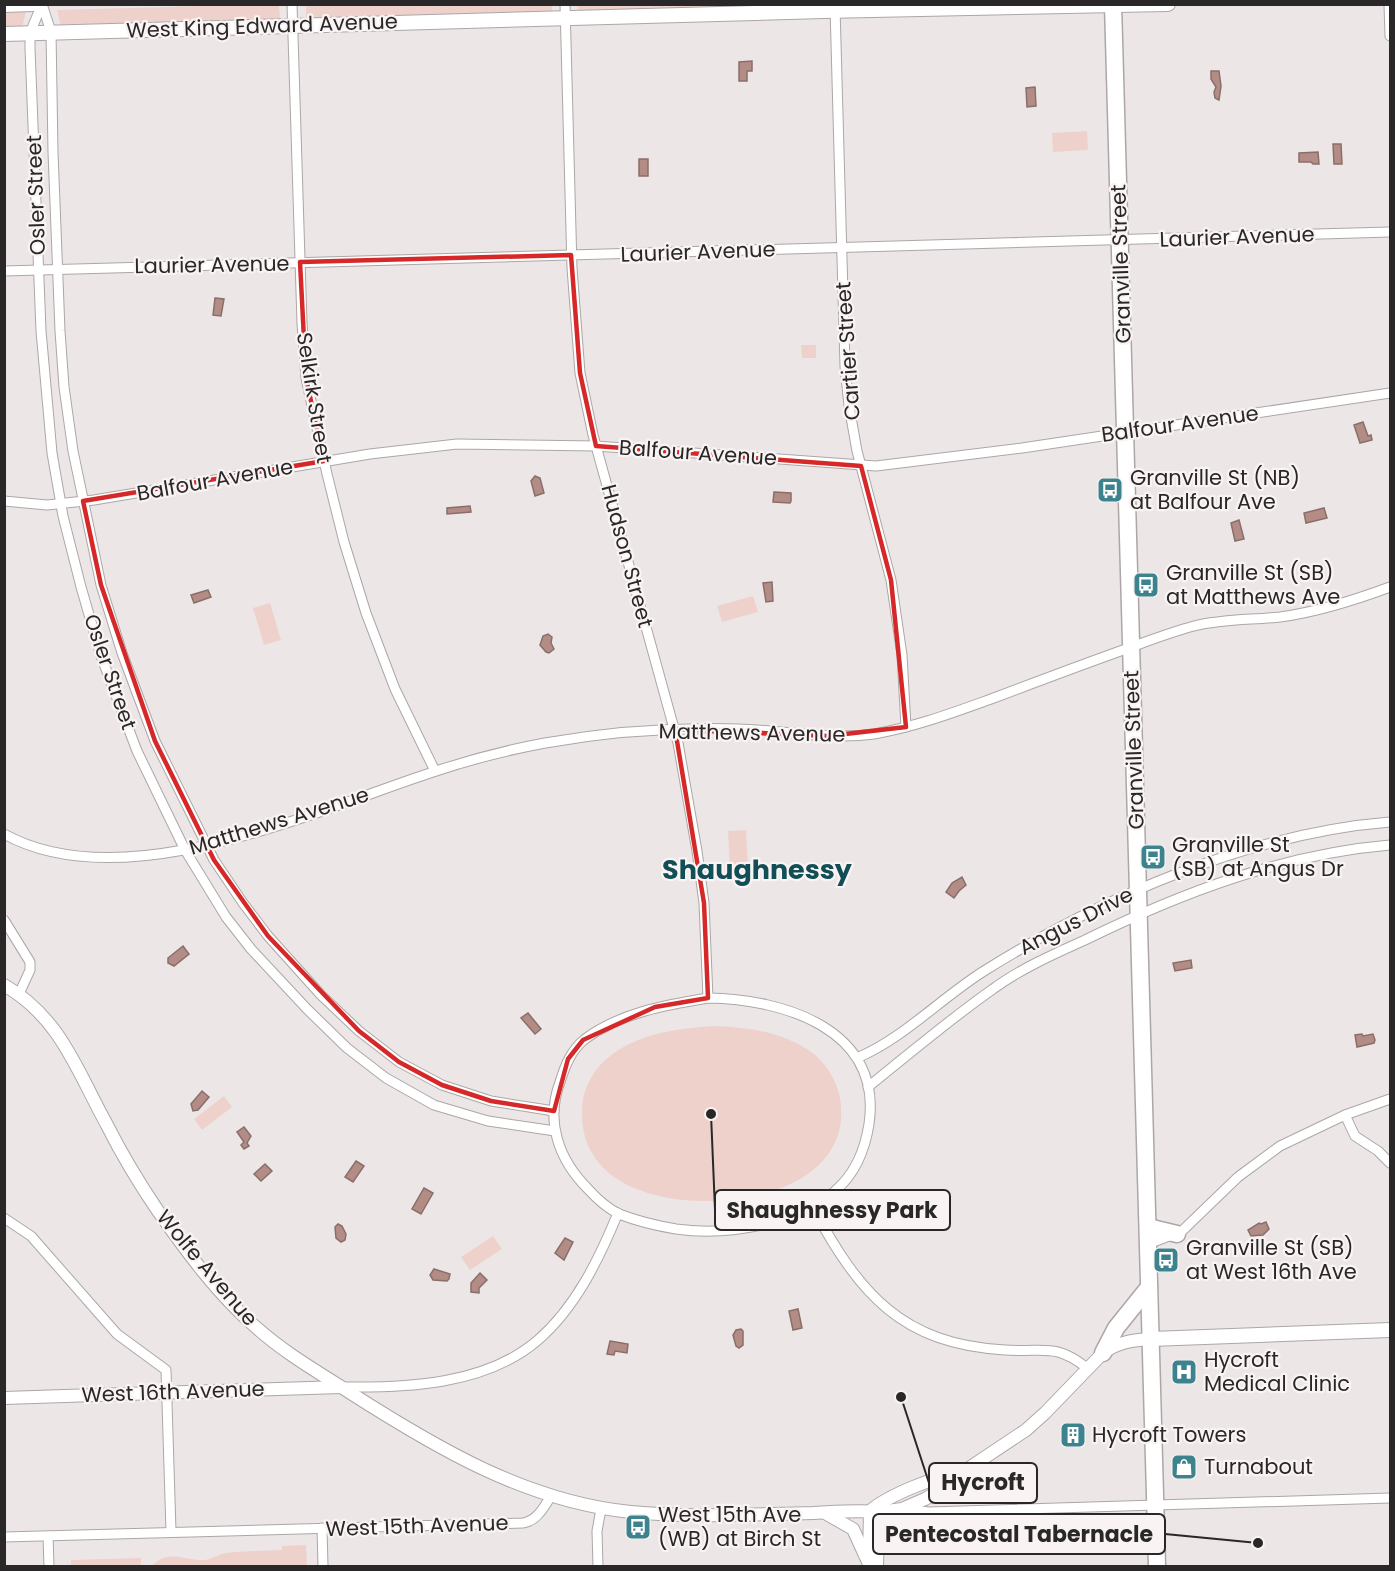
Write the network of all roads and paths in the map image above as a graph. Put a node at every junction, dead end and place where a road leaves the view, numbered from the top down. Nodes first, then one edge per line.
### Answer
1 (33, 4) edge
2 (42, 4) edge
3 (292, 4) edge
4 (1168, 4) edge
5 (1389, 4) edge
6 (4, 5) edge
7 (1113, 5) edge
8 (835, 8) edge
9 (566, 11) edge
10 (293, 26) junction
11 (51, 32) junction
12 (30, 33) junction
13 (4, 34) edge
14 (1390, 36) edge
15 (1390, 232) edge
16 (1120, 240) junction
17 (843, 247) junction
18 (572, 255) junction
19 (300, 262) junction
20 (59, 269) junction
21 (4, 270) edge
22 (39, 270) junction
23 (1390, 393) edge
24 (1125, 432) junction
25 (596, 446) junction
26 (324, 461) junction
27 (861, 466) junction
28 (4, 501) edge
29 (83, 501) junction
30 (61, 504) junction
31 (1390, 587) edge
32 (1131, 647) junction
33 (906, 727) junction
34 (674, 730) junction
35 (435, 771) junction
36 (1390, 822) edge
37 (4, 834) edge
38 (207, 845) junction
39 (1390, 845) edge
40 (185, 850) junction
41 (1138, 890) junction
42 (1139, 914) junction
43 (4, 920) edge
44 (4, 985) edge
45 (19, 994) junction
46 (708, 998) junction
47 (857, 1058) junction
48 (868, 1087) junction
49 (1390, 1099) edge
50 (554, 1111) junction
51 (1345, 1115) junction
52 (555, 1131) junction
53 (1390, 1163) edge
54 (813, 1208) junction
55 (618, 1214) junction
56 (4, 1218) edge
57 (1177, 1234) joint
58 (1148, 1235) junction
59 (1149, 1287) junction
60 (1390, 1330) edge
61 (1151, 1339) junction
62 (1103, 1353) junction
63 (1087, 1368) junction
64 (342, 1387) junction
65 (167, 1392) junction
66 (4, 1398) edge
67 (966, 1470) junction
68 (551, 1496) junction
69 (1390, 1498) edge
70 (1156, 1505) junction
71 (601, 1509) junction
72 (876, 1509) junction
73 (902, 1509) junction
74 (824, 1512) junction
75 (322, 1528) junction
76 (171, 1531) junction
77 (48, 1536) junction
78 (4, 1537) edge
79 (49, 1566) edge
80 (323, 1566) edge
81 (598, 1566) edge
82 (872, 1566) edge
83 (1157, 1566) edge

1 - 6 main road
2 - 11 street, Osler Street
2 - 12 street, Osler Street
3 - 10 street, Selkirk Street
4 - 7 main road, West King Edward Avenue
5 - 14 street
7 - 8 main road, West King Edward Avenue
7 - 16 highway, Granville Street
8 - 9 main road, West King Edward Avenue
8 - 17 street, Cartier Street
9 - 10 main road, West King Edward Avenue
9 - 18 street, Hudson Street
10 - 11 main road, West King Edward Avenue
10 - 19 street, Selkirk Street
11 - 12 main road, West King Edward Avenue
11 - 20 street, Osler Street
12 - 13 main road, West King Edward Avenue
12 - 22 street, Osler Street
15 - 16 street, Laurier Avenue
16 - 17 street, Laurier Avenue
16 - 24 highway, Granville Street
17 - 18 street, Laurier Avenue
17 - 27 street, Cartier Street
18 - 19 street, Laurier Avenue
18 - 25 street, Hudson Street
19 - 20 street, Laurier Avenue
19 - 26 street, Selkirk Street
20 - 22 street, Laurier Avenue
20 - 29 street, Osler Street
21 - 22 street, Laurier Avenue
22 - 30 street, Osler Street
23 - 24 street, Balfour Avenue
24 - 27 street, Balfour Avenue
24 - 32 highway, Granville Street
25 - 26 street, Balfour Avenue
25 - 27 street, Balfour Avenue
25 - 34 street, Hudson Street
26 - 29 street, Balfour Avenue
26 - 35 street, Selkirk Street
27 - 33 street, Cartier Street
28 - 30 street, Balfour Avenue
29 - 30 street, Balfour Avenue
29 - 38 street, Osler Street
30 - 40 street, Osler Street
31 - 32 street, Matthews Avenue
32 - 33 street, Matthews Avenue
32 - 41 highway, Granville Street
33 - 34 street, Matthews Avenue
34 - 35 street, Matthews Avenue
34 - 46 street, Hudson Street
35 - 38 street, Matthews Avenue
36 - 41 street, Angus Drive
37 - 40 street, Matthews Avenue
38 - 40 street, Matthews Avenue
38 - 50 street, Osler Street
39 - 42 street, Angus Drive
40 - 52 street, Osler Street
41 - 42 highway, Granville Street
41 - 47 street, Angus Drive
42 - 48 street, Angus Drive
42 - 58 highway, Granville Street
43 - 45 street
44 - 45 street, Wolfe Avenue
45 - 64 street, Wolfe Avenue
46 - 47 street
46 - 50 street
47 - 48 street
48 - 54 street
49 - 51 street
50 - 52 street
51 - 53 street
51 - 57 street
52 - 55 street
54 - 55 street
54 - 63 street
55 - 64 street
56 - 65 street
57 - 58 highway
58 - 59 highway, Granville Street
59 - 61 highway, Granville Street
59 - 62 highway
60 - 61 main road
61 - 62 street
61 - 70 highway, Granville Street
62 - 63 street
63 - 67 street
64 - 65 street, West 16th Avenue
64 - 68 street, Wolfe Avenue
65 - 66 street, West 16th Avenue
65 - 76 street
67 - 72 street
67 - 73 street
68 - 71 street
68 - 75 street, West 15th Avenue
69 - 70 street
70 - 73 street
70 - 83 highway, Granville Street
71 - 74 street
71 - 81 street
72 - 73 street
72 - 74 street
72 - 82 street
74 - 82 street
75 - 76 street, West 15th Avenue
75 - 80 street
76 - 77 street, West 15th Avenue
77 - 78 street, West 15th Avenue
77 - 79 street

